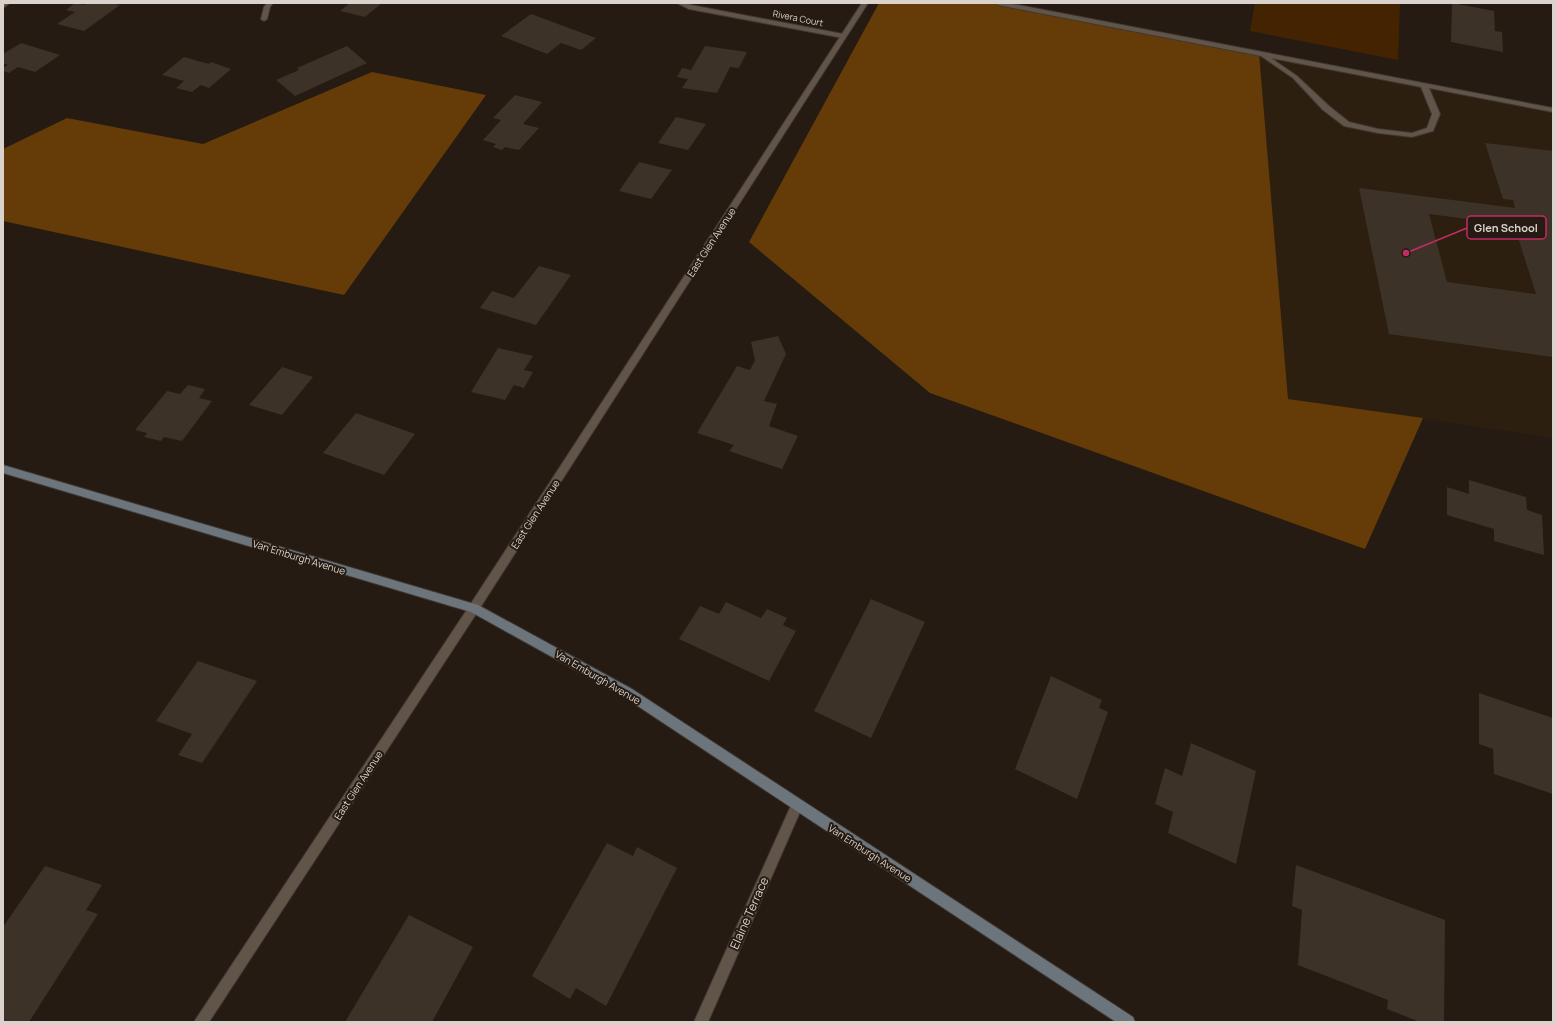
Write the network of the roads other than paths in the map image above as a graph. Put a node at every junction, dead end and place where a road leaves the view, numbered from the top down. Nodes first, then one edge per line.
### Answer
1 (7, 3) edge
2 (270, 3) edge
3 (680, 3) edge
4 (865, 3) edge
5 (998, 3) edge
6 (3, 6) edge
7 (264, 19) dead end
8 (843, 36) junction
9 (1258, 53) junction
10 (1424, 85) junction
11 (1553, 110) edge
12 (3, 469) edge
13 (474, 608) junction
14 (797, 805) junction
15 (201, 1022) edge
16 (701, 1022) edge
17 (1128, 1022) edge

1 - 6 street
2 - 7 street
3 - 8 street, Rivera Court
4 - 8 street, East Glen Avenue
5 - 9 street
8 - 13 street, East Glen Avenue
9 - 10 street
9 - 10 street
10 - 11 street
12 - 13 main road, Van Emburgh Avenue
13 - 14 main road, Van Emburgh Avenue
13 - 15 street, East Glen Avenue
14 - 16 street, Elaine Terrace
14 - 17 main road, Van Emburgh Avenue

